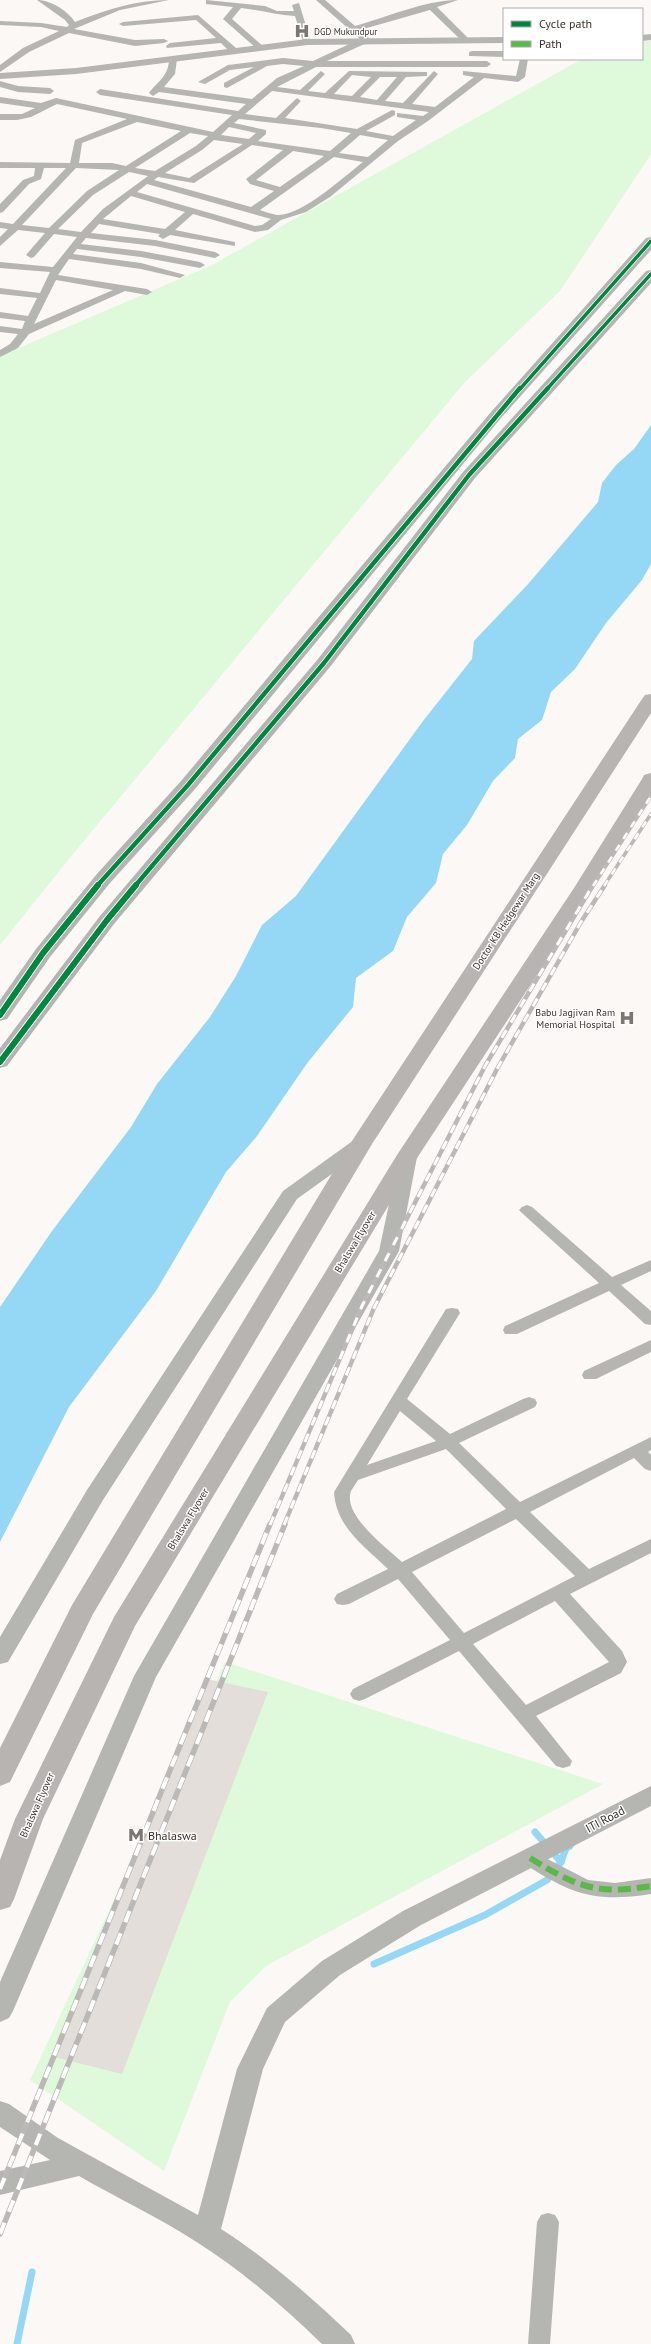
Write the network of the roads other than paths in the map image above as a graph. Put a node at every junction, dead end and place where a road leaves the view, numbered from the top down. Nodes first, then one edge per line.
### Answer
1 (41, 0) edge
2 (165, 0) edge
3 (320, 0) edge
4 (454, 0) edge
5 (209, 2) dead end
6 (431, 3) edge
7 (296, 4) dead end
8 (238, 6) junction
9 (299, 14) junction
10 (3, 23) edge
11 (122, 24) dead end
12 (72, 27) junction
13 (355, 29) junction
14 (155, 30) dead end
15 (0, 31) edge
16 (223, 40) junction
17 (366, 40) junction
18 (466, 40) junction
19 (503, 40) edge
20 (307, 42) junction
21 (167, 43) junction
22 (260, 47) junction
23 (233, 50) junction
24 (337, 54) junction
25 (360, 54) dead end
26 (462, 54) dead end
27 (503, 54) edge
28 (176, 58) junction
29 (524, 60) edge
30 (269, 63) junction
31 (315, 64) junction
32 (487, 64) dead end
33 (0, 69) edge
34 (292, 74) junction
35 (321, 74) junction
36 (350, 74) junction
37 (377, 74) junction
38 (404, 74) junction
39 (456, 74) dead end
40 (484, 74) junction
41 (0, 76) edge
42 (202, 82) dead end
43 (0, 84) edge
44 (227, 86) dead end
45 (268, 88) junction
46 (157, 89) junction
47 (50, 91) dead end
48 (100, 92) dead end
49 (302, 92) junction
50 (328, 95) junction
51 (146, 98) junction
52 (355, 98) junction
53 (0, 100) edge
54 (255, 100) junction
55 (297, 101) junction
56 (379, 102) junction
57 (406, 105) junction
58 (42, 106) junction
59 (437, 110) junction
60 (392, 113) junction
61 (239, 115) junction
62 (0, 117) edge
63 (136, 119) junction
64 (425, 119) junction
65 (279, 120) junction
66 (228, 124) junction
67 (188, 130) junction
68 (358, 132) junction
69 (215, 136) junction
70 (395, 139) junction
71 (250, 143) junction
72 (290, 149) junction
73 (331, 155) junction
74 (370, 160) junction
75 (0, 165) edge
76 (74, 165) junction
77 (40, 169) junction
78 (128, 169) junction
79 (0, 173) edge
80 (65, 174) junction
81 (157, 174) junction
82 (146, 181) junction
83 (281, 190) junction
84 (130, 193) junction
85 (0, 210) edge
86 (191, 211) junction
87 (252, 211) junction
88 (278, 218) junction
89 (96, 221) junction
90 (0, 225) edge
91 (16, 227) junction
92 (52, 230) junction
93 (168, 232) junction
94 (84, 234) junction
95 (651, 241) edge
96 (0, 243) edge
97 (155, 243) junction
98 (232, 244) dead end
99 (74, 246) junction
100 (31, 255) dead end
101 (215, 255) dead end
102 (66, 256) junction
103 (0, 265) edge
104 (200, 265) dead end
105 (54, 274) junction
106 (180, 274) dead end
107 (651, 274) edge
108 (125, 288) junction
109 (0, 291) edge
110 (147, 292) dead end
111 (41, 296) junction
112 (0, 315) edge
113 (31, 319) junction
114 (0, 329) edge
115 (25, 332) junction
116 (2, 351) edge
117 (651, 699) edge
118 (651, 779) edge
119 (0, 1015) edge
120 (0, 1062) edge
121 (361, 1144) junction
122 (408, 1155) junction
123 (527, 1210) dead end
124 (651, 1265) edge
125 (610, 1283) junction
126 (452, 1313) dead end
127 (651, 1320) edge
128 (511, 1330) dead end
129 (651, 1345) edge
130 (590, 1375) dead end
131 (398, 1400) junction
132 (530, 1403) dead end
133 (448, 1442) junction
134 (644, 1447) edge
135 (651, 1465) edge
136 (352, 1476) junction
137 (521, 1511) junction
138 (651, 1544) edge
139 (401, 1571) junction
140 (588, 1578) junction
141 (558, 1593) junction
142 (343, 1599) dead end
143 (460, 1641) junction
144 (0, 1656) edge
145 (359, 1694) dead end
146 (524, 1714) junction
147 (563, 1761) dead end
148 (0, 1775) edge
149 (651, 1794) edge
150 (543, 1852) junction
151 (651, 1886) edge
152 (0, 1899) edge
153 (0, 2011) edge
154 (0, 2112) edge
155 (81, 2164) junction
156 (0, 2183) edge
157 (548, 2222) dead end
158 (206, 2234) junction
159 (341, 2344) edge
160 (539, 2344) edge

1 - 12 street
2 - 12 street
3 - 13 street
4 - 6 street
5 - 8 street
6 - 13 street
6 - 18 street
7 - 9 street
8 - 9 street
8 - 22 street
9 - 20 street
10 - 12 street
10 - 15 street
11 - 16 street
12 - 21 street
12 - 33 street
13 - 17 street
14 - 21 street
16 - 21 street
16 - 23 street
17 - 18 street
17 - 20 street
17 - 24 street
18 - 19 street
20 - 22 street
21 - 28 street
22 - 23 street
23 - 28 street
24 - 25 street
24 - 31 street
26 - 27 street
28 - 41 street
28 - 46 street
29 - 40 street
30 - 31 street
30 - 42 street
30 - 44 street
31 - 32 street
31 - 34 street
34 - 35 street
34 - 45 street
35 - 36 street
35 - 49 street
36 - 37 street
36 - 50 street
37 - 38 street
37 - 52 street
38 - 56 street
38 - 57 street
39 - 40 street
40 - 59 street
43 - 47 street
45 - 49 street
45 - 54 street
46 - 51 street
46 - 54 street
48 - 51 street
49 - 50 street
50 - 52 street
51 - 61 street
52 - 56 street
53 - 58 street
54 - 55 street
54 - 61 street
55 - 60 street
55 - 65 street
56 - 57 street
57 - 59 street
58 - 62 street
58 - 63 street
59 - 64 street
60 - 64 street
60 - 68 street
61 - 65 street
61 - 66 street
63 - 67 street
63 - 76 street
64 - 70 street
65 - 68 street
66 - 69 street
66 - 71 street
67 - 69 street
67 - 78 street
68 - 70 street
68 - 73 street
69 - 71 street
69 - 81 street
70 - 74 street
71 - 72 street
71 - 81 street
72 - 73 street
72 - 83 street
73 - 74 street
73 - 83 street
74 - 88 street
75 - 77 street
76 - 77 street
76 - 78 street
76 - 80 street
77 - 79 street
77 - 80 street
77 - 85 street
78 - 81 street
78 - 92 street
80 - 91 street
81 - 82 street
82 - 84 street
82 - 87 street
83 - 87 street
84 - 86 street
84 - 89 street
86 - 88 street
86 - 93 street
87 - 88 street
89 - 93 street
89 - 94 street
90 - 91 street
91 - 92 street
91 - 96 street
92 - 94 street
92 - 100 street
93 - 97 street
93 - 98 street
94 - 97 street
94 - 99 street
95 - 119 main road
97 - 101 street
99 - 102 street
99 - 104 street
102 - 105 street
102 - 106 street
103 - 105 street
105 - 108 street
105 - 111 street
107 - 120 main road
108 - 110 street
108 - 115 street
109 - 111 street
111 - 113 street
112 - 113 street
113 - 115 street
114 - 115 street
115 - 116 street
117 - 121 highway, Doctor KB Hedgewar Marg
118 - 122 highway
121 - 144 street
121 - 148 highway
122 - 152 highway, Bhalswa Flyover
122 - 153 street
123 - 125 street
124 - 125 street
125 - 127 street
125 - 128 street
126 - 131 street
129 - 130 street
131 - 133 street
131 - 136 street
132 - 133 street
133 - 136 street
133 - 137 street
134 - 135 street
134 - 137 street
136 - 139 street
137 - 139 street
137 - 140 street
138 - 140 street
139 - 142 street
139 - 143 street
140 - 141 street
141 - 143 street
141 - 146 street
143 - 145 street
143 - 146 street
146 - 147 street
149 - 150 street, ITI Road
150 - 151 street
150 - 158 street, ITI Road
154 - 155 street
155 - 156 street
155 - 158 street
157 - 160 street
158 - 159 street

